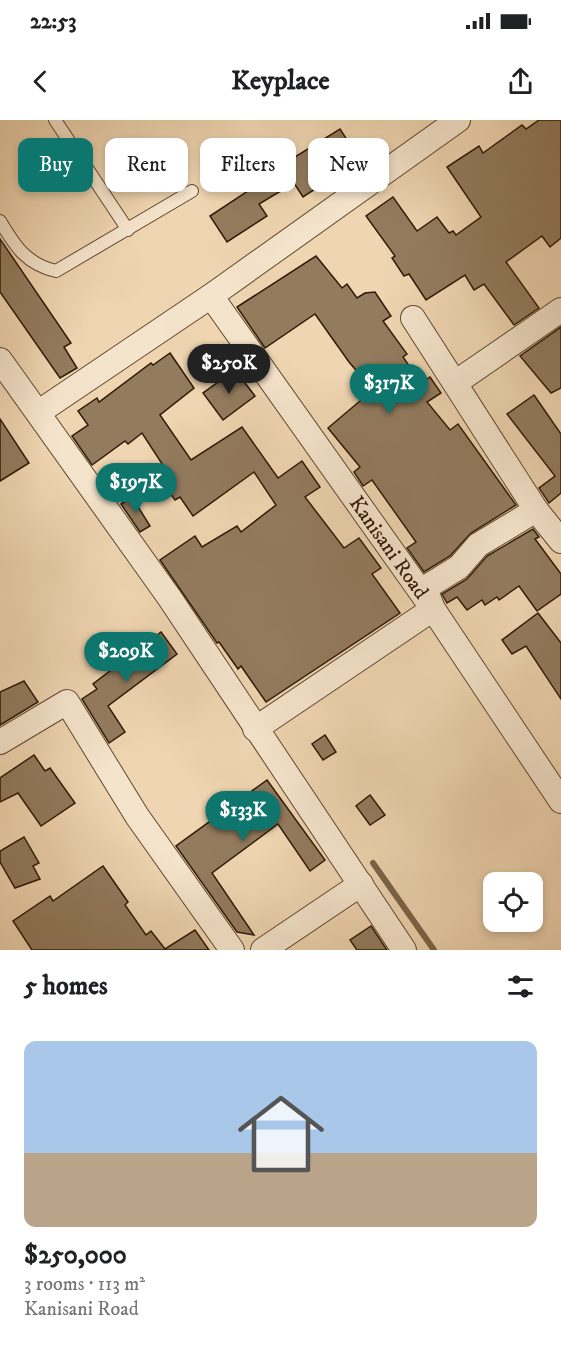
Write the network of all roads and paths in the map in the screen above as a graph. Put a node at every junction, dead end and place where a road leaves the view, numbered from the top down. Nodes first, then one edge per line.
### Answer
1 (55, 120) edge
2 (458, 120) edge
3 (192, 191) dead end
4 (0, 221) edge
5 (128, 230) junction
6 (211, 296) junction
7 (561, 310) edge
8 (413, 318) dead end
9 (0, 360) edge
10 (455, 383) junction
11 (39, 412) junction
12 (536, 510) junction
13 (561, 541) edge
14 (434, 609) junction
15 (255, 729) junction
16 (0, 742) edge
17 (561, 801) edge
18 (361, 885) junction
19 (232, 950) edge
20 (263, 950) edge
21 (404, 950) edge

1 - 5 lane
2 - 6 street
3 - 5 lane
4 - 5 lane
6 - 11 street
6 - 14 street, Kanisani Road
7 - 10 street
8 - 10 street
9 - 11 street
10 - 12 street
11 - 15 street
12 - 13 street
12 - 14 street
14 - 15 street
14 - 17 street, Kanisani Road
15 - 18 street
16 - 19 street
18 - 20 street
18 - 21 street

